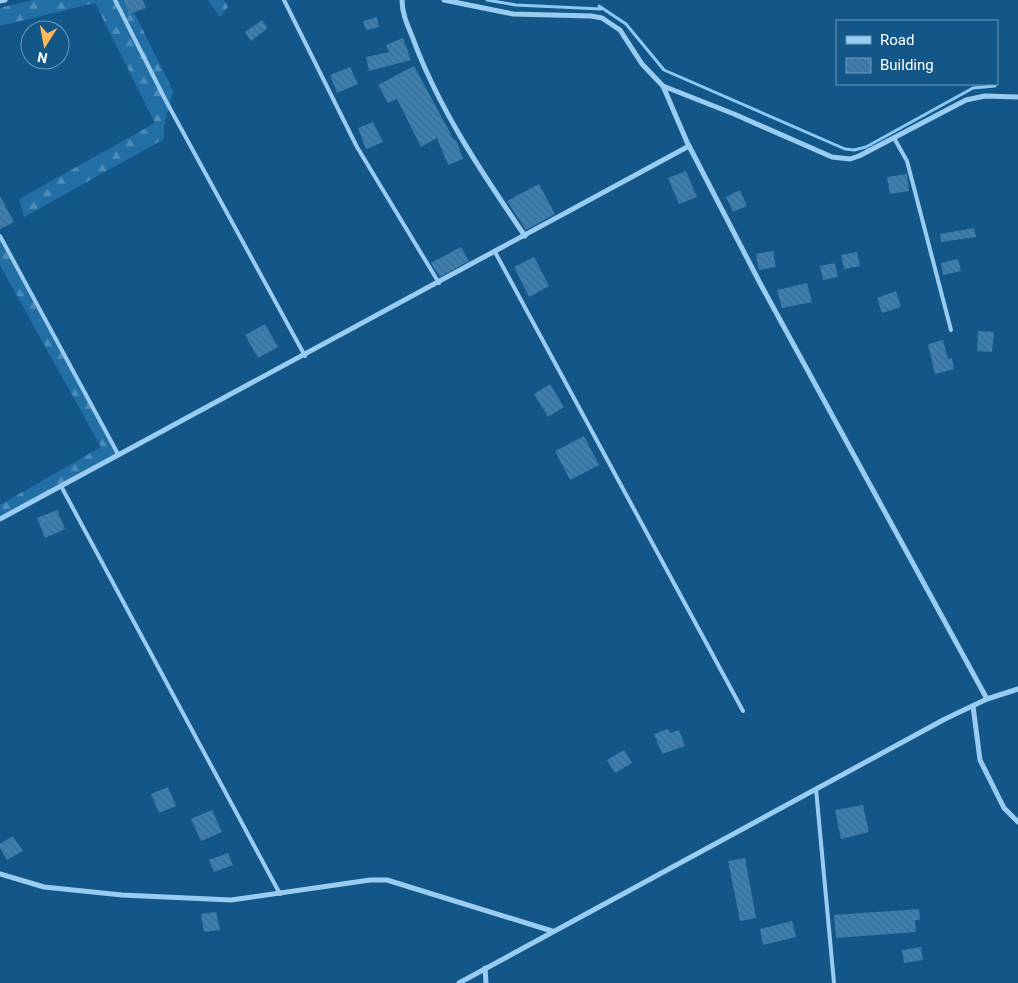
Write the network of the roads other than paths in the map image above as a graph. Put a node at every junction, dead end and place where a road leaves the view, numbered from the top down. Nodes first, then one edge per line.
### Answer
1 (6, 0) edge
2 (115, 0) edge
3 (284, 0) edge
4 (402, 0) edge
5 (444, 0) edge
6 (0, 1) edge
7 (662, 86) junction
8 (1018, 97) edge
9 (894, 138) junction
10 (689, 146) junction
11 (0, 236) edge
12 (525, 236) junction
13 (495, 252) junction
14 (439, 283) junction
15 (951, 330) dead end
16 (305, 356) junction
17 (118, 454) junction
18 (61, 486) junction
19 (0, 519) edge
20 (1018, 689) edge
21 (987, 699) junction
22 (973, 706) junction
23 (743, 711) dead end
24 (816, 789) junction
25 (1018, 822) edge
26 (0, 874) edge
27 (280, 894) junction
28 (552, 931) junction
29 (485, 968) junction
30 (459, 983) edge
31 (486, 983) edge
32 (834, 983) edge

1 - 6 street
2 - 16 lane
3 - 14 lane
4 - 12 street
5 - 7 street
7 - 9 street
7 - 10 street
8 - 9 street
9 - 15 lane
10 - 12 street
10 - 21 street
11 - 17 lane
12 - 13 street
13 - 14 street
13 - 23 lane
14 - 16 street
16 - 17 street
17 - 18 street
18 - 19 street
18 - 27 lane
20 - 21 street
21 - 22 street
22 - 24 street
22 - 25 street
24 - 28 street
24 - 32 lane
26 - 27 street
27 - 28 street
28 - 29 street
29 - 30 street
29 - 31 street

